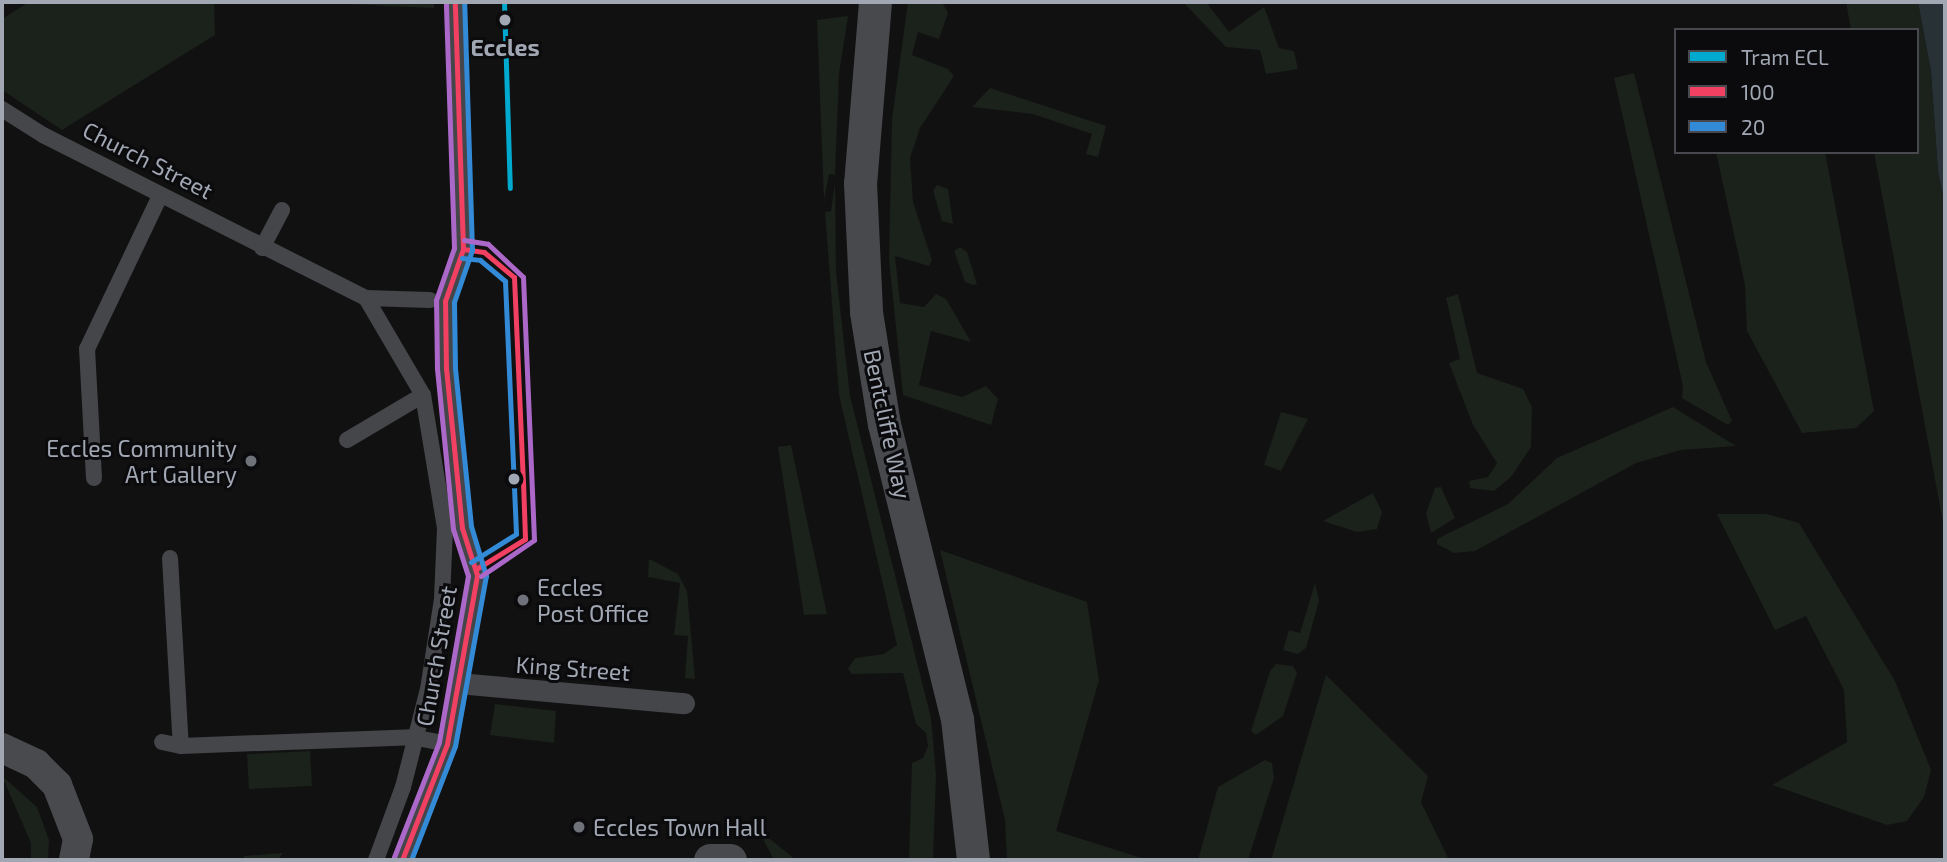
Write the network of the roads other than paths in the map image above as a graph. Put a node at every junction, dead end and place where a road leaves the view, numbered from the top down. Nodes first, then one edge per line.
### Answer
1 (455, 2) edge
2 (875, 2) edge
3 (884, 2) edge
4 (874, 37) junction
5 (2, 109) edge
6 (160, 196) junction
7 (282, 210) dead end
8 (262, 248) junction
9 (366, 298) junction
10 (430, 300) dead end
11 (423, 395) junction
12 (347, 440) dead end
13 (94, 478) dead end
14 (170, 558) dead end
15 (458, 683) junction
16 (684, 703) dead end
17 (412, 737) junction
18 (162, 742) dead end
19 (447, 744) junction
20 (181, 746) junction
21 (2, 748) edge
22 (417, 827) junction
23 (968, 854) edge
24 (74, 860) edge
25 (376, 860) edge
26 (402, 860) edge
27 (420, 860) edge
28 (710, 860) edge
29 (730, 860) edge

1 - 15 street, Church Street
2 - 4 main road, Bentcliffe Way
3 - 4 main road
4 - 23 main road, Bentcliffe Way
5 - 6 street, Church Street
6 - 8 street, Church Street
6 - 13 street
7 - 8 street
8 - 9 street, Church Street
9 - 10 street, Church Street
9 - 11 street
11 - 12 street
11 - 17 street
14 - 20 street
15 - 16 street, King Street
15 - 19 street, Church Street
17 - 19 street
17 - 20 street
17 - 25 street
18 - 20 street
19 - 22 street, Church Street
21 - 24 main road
22 - 26 street, Church Street
22 - 27 street
28 - 29 main road

